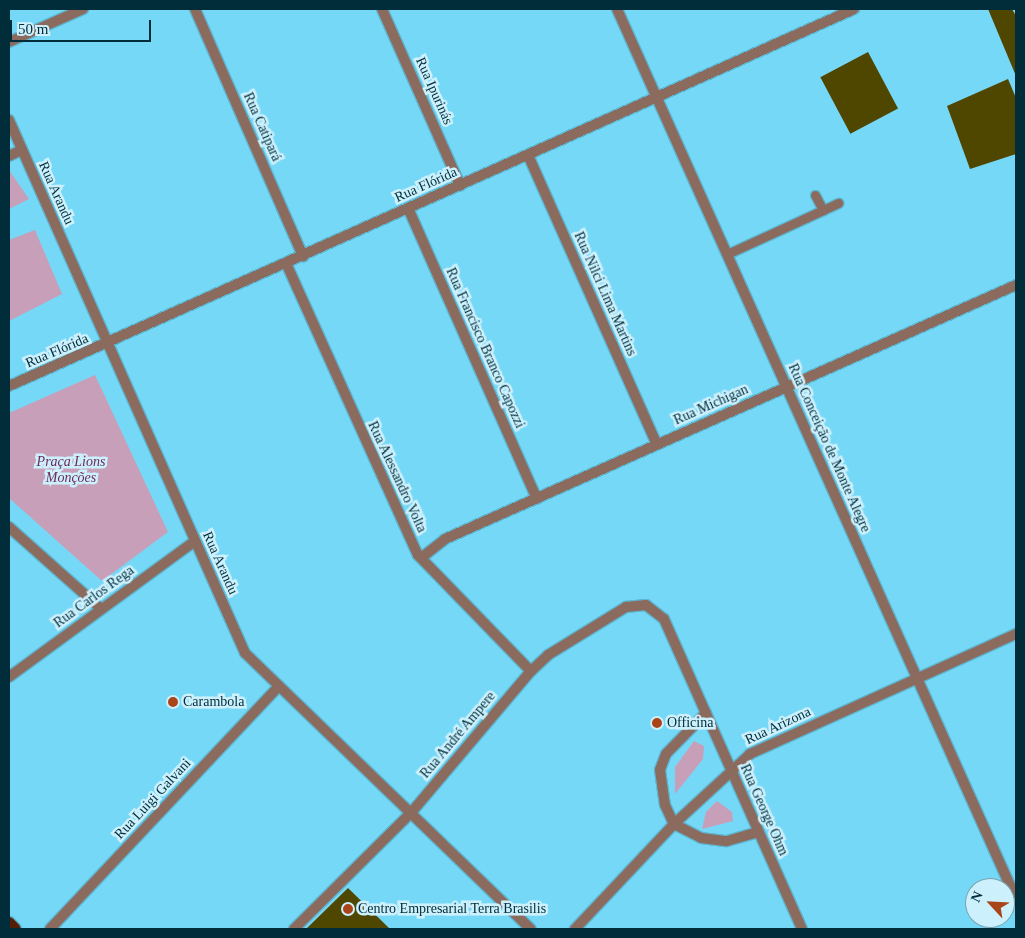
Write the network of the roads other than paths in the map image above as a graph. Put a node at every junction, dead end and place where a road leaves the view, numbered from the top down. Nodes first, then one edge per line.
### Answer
1 (84, 9) edge
2 (195, 9) edge
3 (382, 9) edge
4 (617, 9) edge
5 (854, 9) edge
6 (837, 12) edge
7 (9, 42) edge
8 (657, 97) junction
9 (9, 120) edge
10 (22, 150) junction
11 (528, 155) junction
12 (9, 156) edge
13 (460, 185) junction
14 (816, 195) dead end
15 (838, 203) dead end
16 (408, 208) junction
17 (823, 210) junction
18 (727, 254) junction
19 (303, 256) junction
20 (286, 263) junction
21 (1016, 285) edge
22 (108, 344) junction
23 (9, 386) edge
24 (787, 386) junction
25 (657, 444) junction
26 (537, 498) junction
27 (9, 527) edge
28 (195, 541) junction
29 (421, 558) junction
30 (101, 609) junction
31 (664, 619) joint
32 (1016, 634) edge
33 (531, 670) junction
34 (9, 677) edge
35 (915, 679) junction
36 (277, 688) junction
37 (706, 713) junction
38 (730, 768) junction
39 (410, 814) junction
40 (674, 824) junction
41 (759, 832) junction
42 (1016, 899) edge
43 (9, 923) edge
44 (16, 929) edge
45 (50, 929) edge
46 (294, 929) edge
47 (531, 929) edge
48 (575, 929) edge
49 (802, 929) edge

1 - 7 street
2 - 19 street, Rua Catipará
3 - 13 street, Rua Ipurinás
4 - 8 street, Rua Conceição de Monte Alegre
5 - 6 street, Rua Flórida
6 - 8 street, Rua Flórida
8 - 11 street, Rua Flórida
8 - 18 street, Rua Conceição de Monte Alegre
9 - 10 street, Rua Arandu
10 - 12 street
10 - 22 street, Rua Arandu
11 - 13 street, Rua Flórida
11 - 25 street, Rua Nilci Lima Martins
13 - 16 street, Rua Flórida
14 - 17 lane
15 - 17 lane
16 - 19 street, Rua Flórida
16 - 26 street, Rua Francisco Branco Capozzi
17 - 18 lane
18 - 24 street, Rua Conceição de Monte Alegre
19 - 20 street, Rua Flórida
20 - 22 street, Rua Flórida
20 - 29 street, Rua Alessandro Volta
21 - 24 street, Rua Michigan
22 - 23 street, Rua Flórida
22 - 28 street, Rua Arandu
24 - 25 street, Rua Michigan
24 - 35 street, Rua Conceição de Monte Alegre
25 - 26 street, Rua Michigan
26 - 29 street, Rua Michigan
27 - 30 street
28 - 30 street, Rua Carlos Rega
28 - 36 street, Rua Arandu
29 - 33 street, Rua Alessandro Volta
30 - 34 street, Rua Carlos Rega
31 - 33 street, Rua André Ampere
31 - 37 street, Rua George Ohm
32 - 35 street, Rua Arizona
33 - 39 street, Rua André Ampere
35 - 38 street, Rua Arizona
35 - 42 street, Rua Conceição de Monte Alegre
36 - 39 street, Rua Arandu
36 - 45 street, Rua Luigi Galvani
37 - 38 street, Rua George Ohm
37 - 40 street
38 - 40 street, Rua Arizona
38 - 41 street, Rua George Ohm
39 - 46 street, Rua André Ampere
39 - 47 street, Rua Arandu
40 - 41 street
40 - 48 street, Rua Arizona
41 - 49 street, Rua George Ohm
43 - 44 main road

